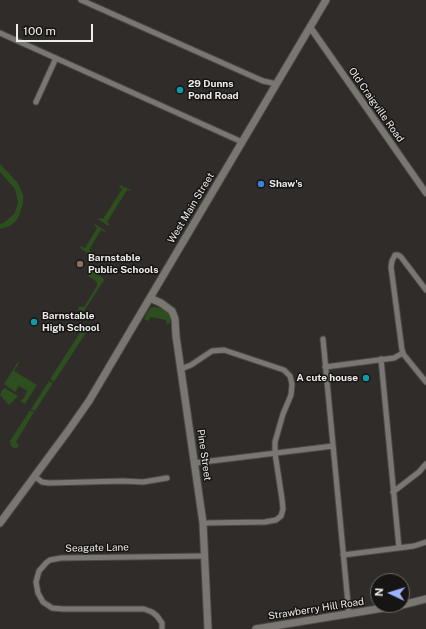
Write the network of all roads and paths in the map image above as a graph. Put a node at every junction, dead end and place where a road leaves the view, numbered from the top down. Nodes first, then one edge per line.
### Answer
1 (81, 0) edge
2 (326, 0) edge
3 (310, 27) junction
4 (0, 34) edge
5 (56, 58) junction
6 (277, 84) junction
7 (36, 102) dead end
8 (242, 142) junction
9 (426, 193) edge
10 (426, 290) edge
11 (150, 298) junction
12 (323, 338) dead end
13 (403, 353) junction
14 (381, 359) junction
15 (325, 367) junction
16 (181, 369) junction
17 (426, 382) edge
18 (333, 446) junction
19 (275, 453) junction
20 (195, 463) junction
21 (426, 464) edge
22 (34, 476) junction
23 (167, 478) dead end
24 (394, 492) junction
25 (0, 523) edge
26 (203, 523) junction
27 (426, 542) edge
28 (399, 548) junction
29 (343, 555) junction
30 (205, 556) junction
31 (426, 600) edge
32 (410, 603) edge
33 (370, 610) edge
34 (349, 614) junction
35 (162, 629) edge
36 (208, 629) edge
37 (256, 629) edge

1 - 6 street
2 - 3 main road, West Main Street
3 - 6 main road, West Main Street
3 - 9 street, Old Craigville Road
4 - 5 street
5 - 7 street
5 - 8 street
6 - 8 main road, West Main Street
8 - 11 main road, West Main Street
10 - 13 street
11 - 16 main road, Pine Street
11 - 22 main road, West Main Street
12 - 15 street
13 - 14 street
13 - 17 street
14 - 15 street
14 - 24 street
15 - 18 street
16 - 19 street
16 - 20 main road, Pine Street
18 - 19 street
18 - 29 street
19 - 20 street
19 - 26 street
20 - 26 main road, Pine Street
21 - 24 street
22 - 23 street
22 - 25 main road, West Main Street
24 - 28 street
26 - 30 main road, Pine Street
27 - 28 street
28 - 29 street
29 - 34 street
30 - 35 street, Seagate Lane
30 - 36 main road, Pine Street
31 - 32 main road, Strawberry Hill Road
33 - 34 main road, Strawberry Hill Road
34 - 37 main road, Strawberry Hill Road

